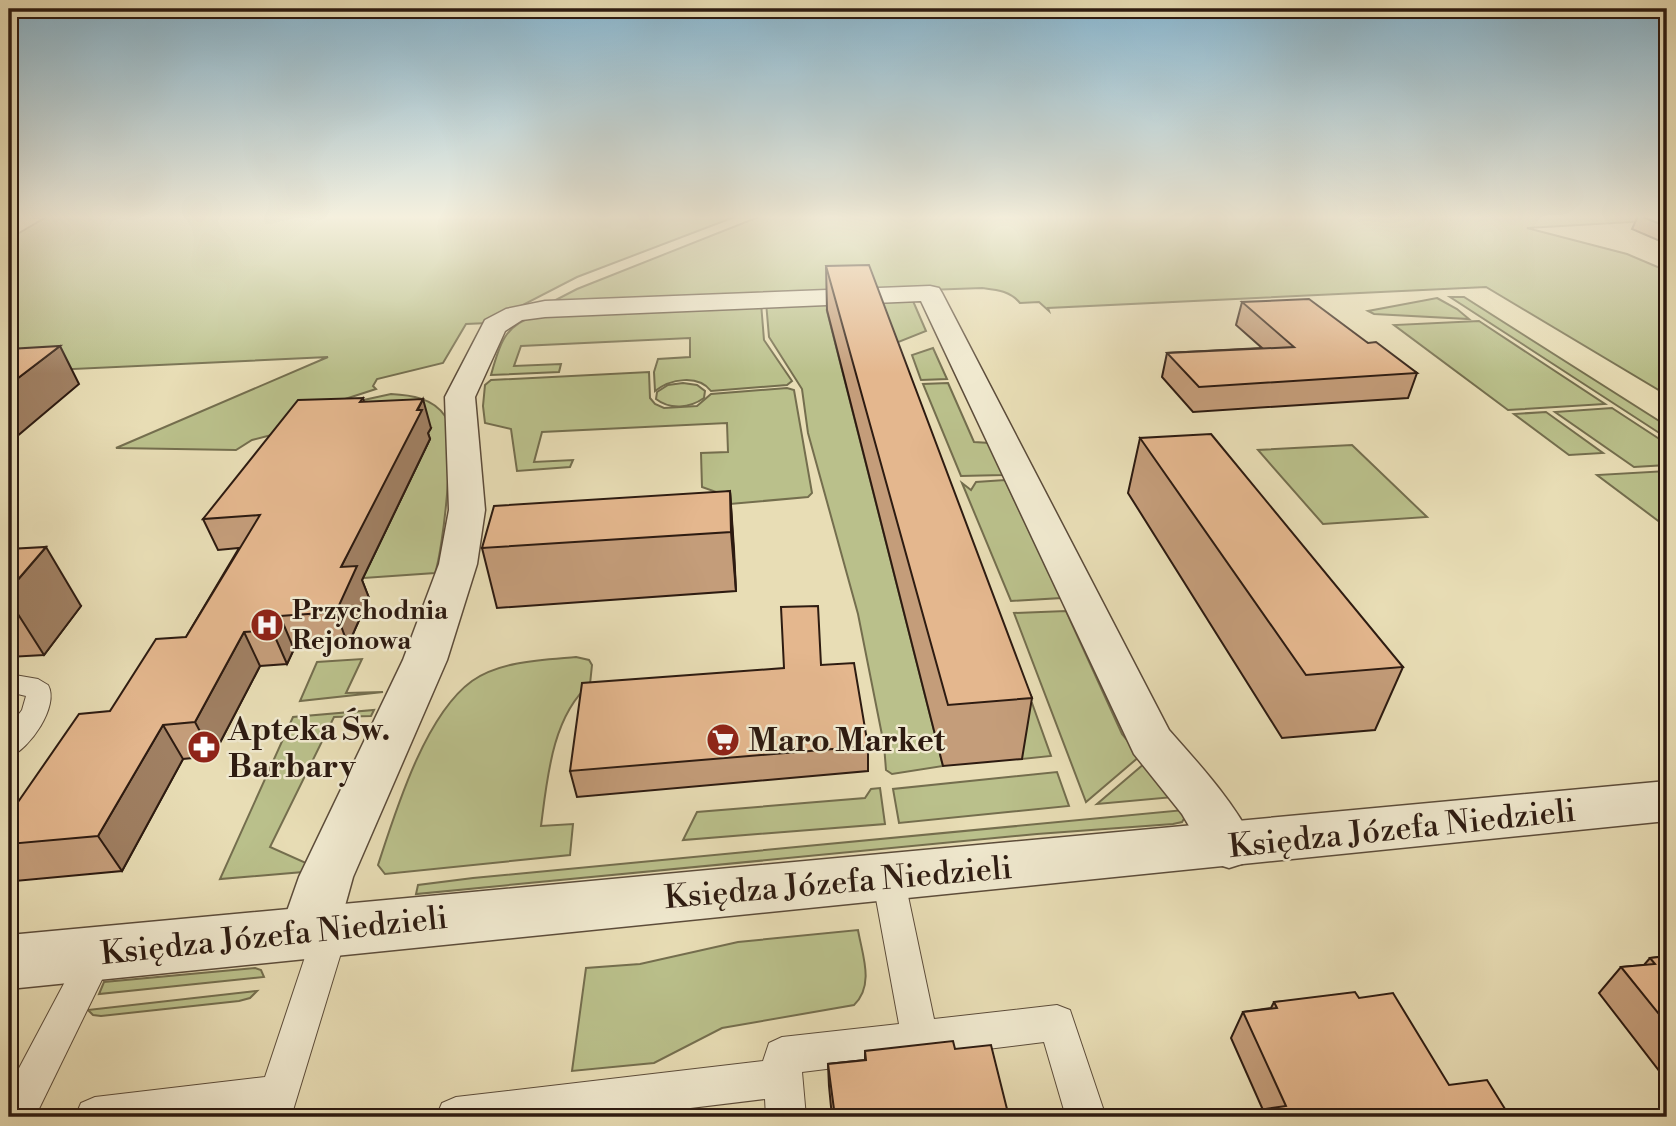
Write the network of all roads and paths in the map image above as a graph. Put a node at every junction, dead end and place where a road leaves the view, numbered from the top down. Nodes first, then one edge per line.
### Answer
1 (9, 683) edge
2 (9, 746) edge
3 (1667, 801) edge
4 (1229, 846) junction
5 (888, 877) junction
6 (320, 930) junction
7 (99, 952) junction
8 (9, 962) edge
9 (920, 1040) junction
10 (783, 1078) junction
11 (275, 1106) edge
12 (14, 1117) edge
13 (95, 1117) edge
14 (456, 1117) edge
15 (786, 1117) edge
16 (1086, 1117) edge

1 - 2 lane
3 - 4 street, Księdza Józefa Niedzieli
4 - 5 street, Księdza Józefa Niedzieli
4 - 6 street
5 - 6 street, Księdza Józefa Niedzieli
5 - 9 lane
6 - 7 street, Księdza Józefa Niedzieli
6 - 11 lane
7 - 8 street, Księdza Józefa Niedzieli
7 - 12 lane
9 - 10 lane
9 - 16 lane
10 - 14 lane
10 - 15 lane
11 - 13 lane

